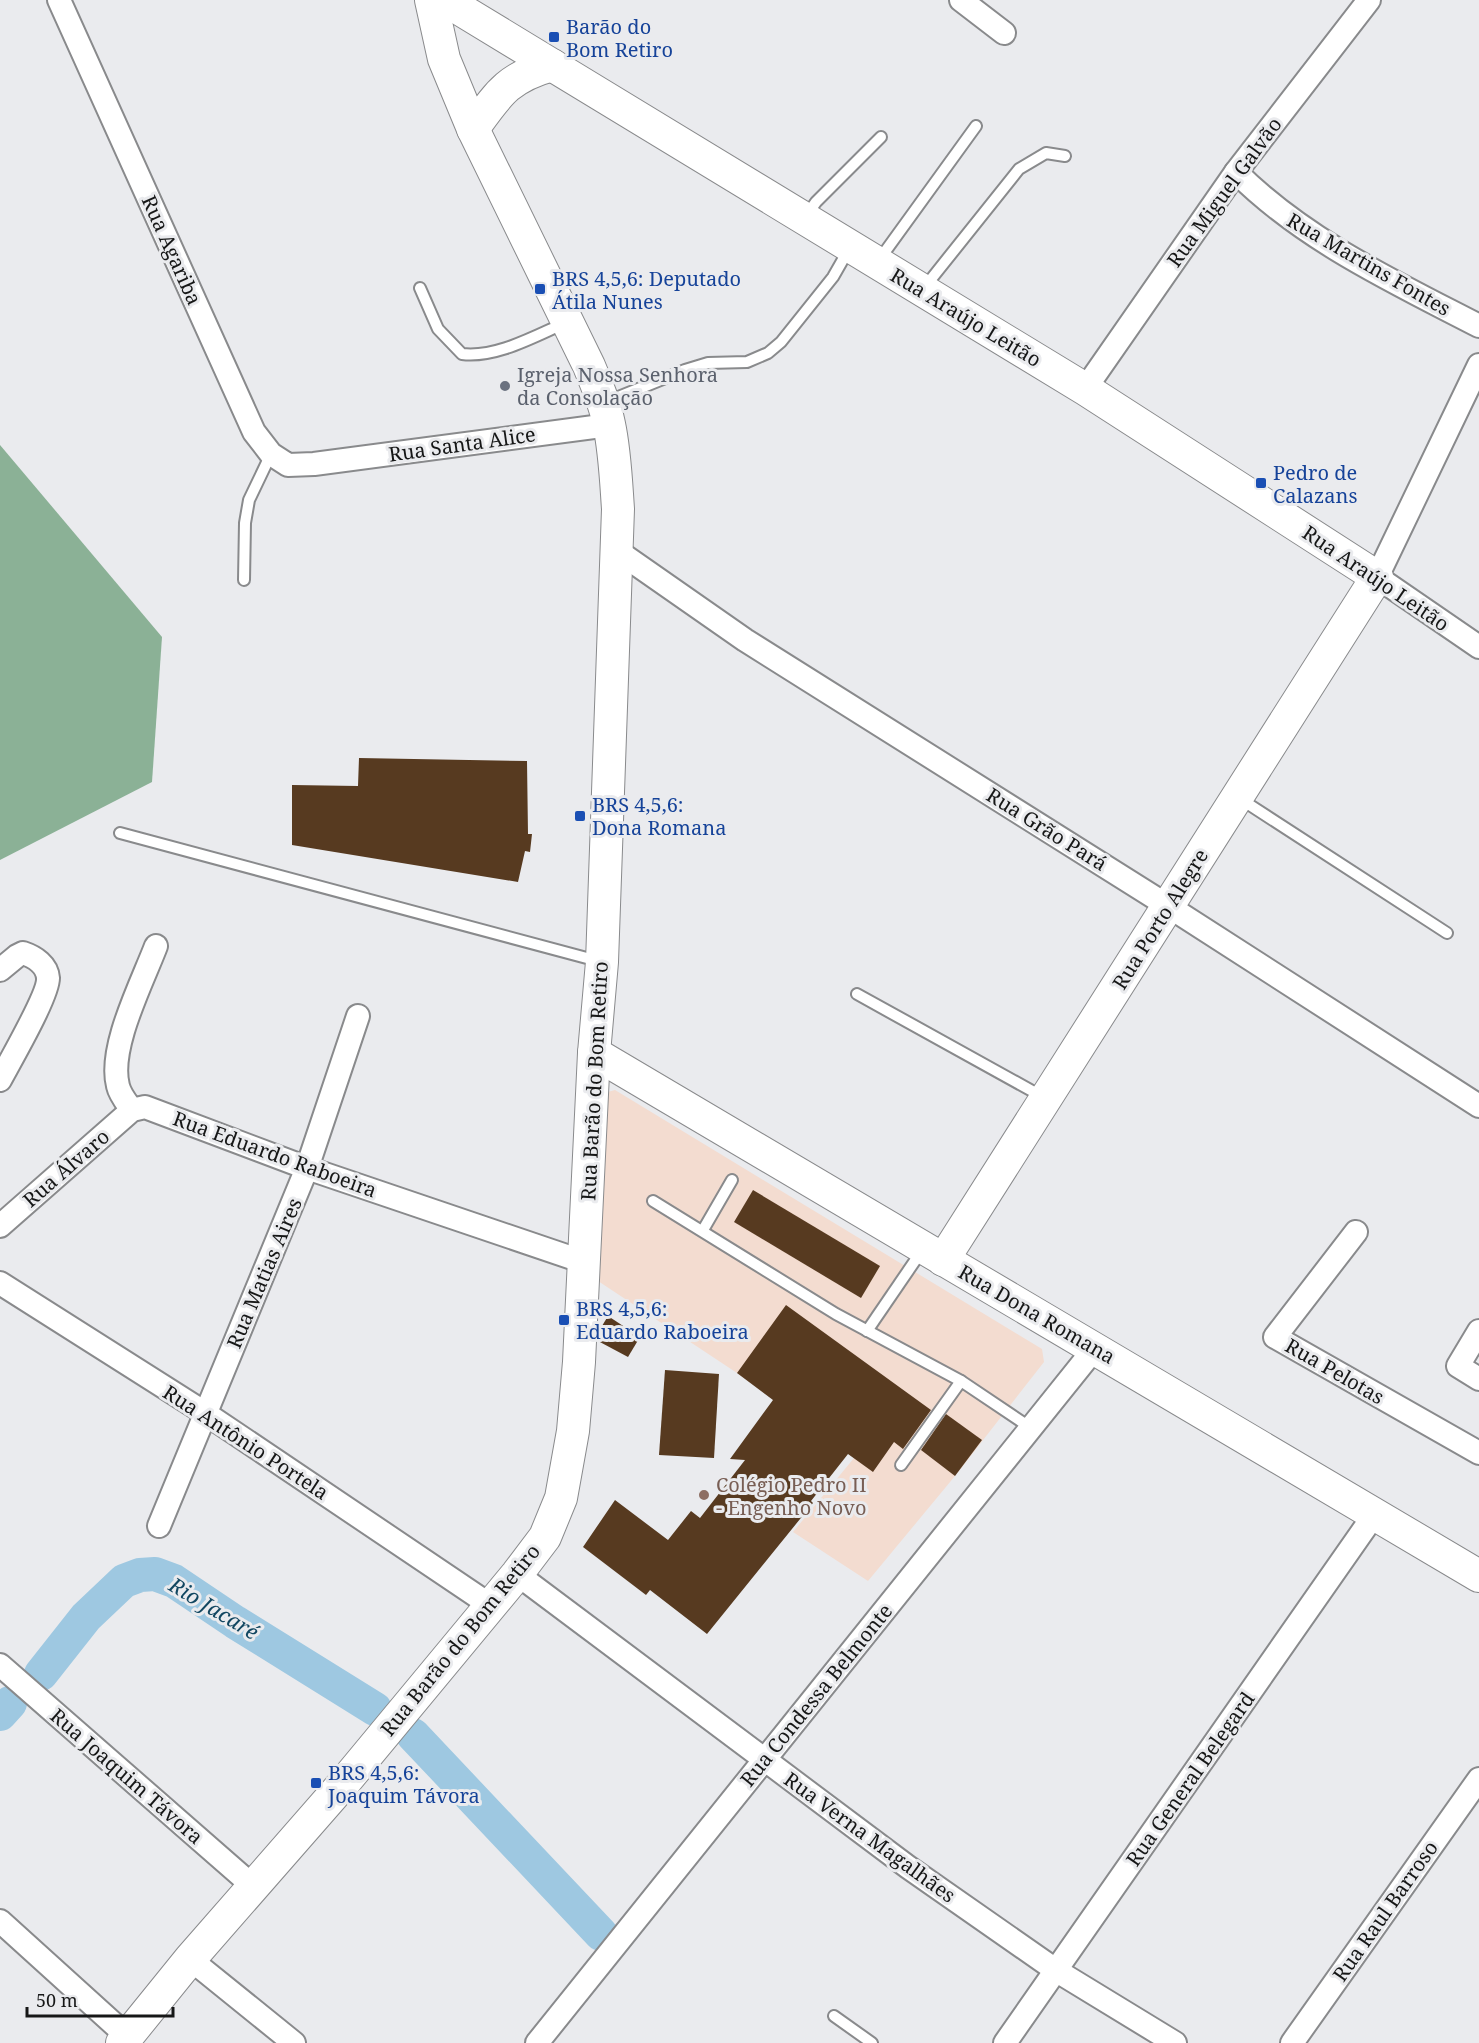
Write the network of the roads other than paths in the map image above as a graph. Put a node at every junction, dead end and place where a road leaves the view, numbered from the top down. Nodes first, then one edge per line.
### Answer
1 (59, 0) edge
2 (430, 0) edge
3 (445, 0) edge
4 (961, 0) edge
5 (1370, 0) edge
6 (1004, 33) dead end
7 (552, 65) junction
8 (976, 126) dead end
9 (473, 129) junction
10 (881, 137) dead end
11 (1065, 156) dead end
12 (1236, 172) junction
13 (804, 219) junction
14 (850, 247) junction
15 (876, 262) junction
16 (420, 288) dead end
17 (922, 290) junction
18 (568, 321) junction
19 (1479, 326) edge
20 (1479, 365) edge
21 (1085, 389) junction
22 (606, 413) junction
23 (271, 454) junction
24 (616, 550) junction
25 (1377, 577) junction
26 (244, 580) dead end
27 (1479, 647) edge
28 (1237, 797) junction
29 (120, 833) dead end
30 (1168, 906) junction
31 (1448, 933) dead end
32 (156, 946) dead end
33 (602, 962) junction
34 (0, 970) edge
35 (857, 994) dead end
36 (358, 1016) dead end
37 (594, 1053) junction
38 (0, 1080) edge
39 (1046, 1099) junction
40 (1479, 1106) edge
41 (132, 1110) junction
42 (307, 1168) junction
43 (732, 1180) dead end
44 (653, 1201) dead end
45 (0, 1227) edge
46 (703, 1230) junction
47 (1356, 1232) dead end
48 (933, 1255) junction
49 (584, 1262) junction
50 (0, 1283) edge
51 (867, 1331) junction
52 (1479, 1331) edge
53 (1095, 1348) junction
54 (1479, 1379) edge
55 (962, 1381) junction
56 (205, 1413) junction
57 (1031, 1428) junction
58 (1479, 1453) edge
59 (901, 1465) dead end
60 (1374, 1515) junction
61 (159, 1526) dead end
62 (1477, 1572) edge
63 (517, 1574) junction
64 (490, 1605) junction
65 (0, 1665) edge
66 (765, 1760) junction
67 (1479, 1779) edge
68 (254, 1887) junction
69 (0, 1921) edge
70 (190, 1959) junction
71 (1057, 1971) junction
72 (834, 2016) dead end
73 (124, 2040) edge
74 (294, 2043) edge
75 (537, 2043) edge
76 (872, 2043) edge
77 (1005, 2043) edge
78 (1175, 2043) edge
79 (1292, 2043) edge

1 - 23 street, Rua Agariba
2 - 9 street, Rua Barão do Bom Retiro
3 - 7 street, Rua Araújo Leitão
4 - 6 street
5 - 12 street, Rua Miguel Galvão
7 - 9 street
7 - 13 street, Rua Araújo Leitão
8 - 15 lane
9 - 18 street, Rua Barão do Bom Retiro
10 - 13 lane
11 - 17 lane
12 - 19 street, Rua Martins Fontes
12 - 21 street, Rua Miguel Galvão
13 - 14 street, Rua Araújo Leitão
14 - 15 street, Rua Araújo Leitão
14 - 22 lane
15 - 17 street, Rua Araújo Leitão
16 - 18 lane
17 - 21 street, Rua Araújo Leitão
18 - 22 street, Rua Barão do Bom Retiro
20 - 25 street
21 - 25 street, Rua Araújo Leitão
22 - 23 street, Rua Santa Alice
22 - 24 street, Rua Barão do Bom Retiro
23 - 26 lane
24 - 30 street, Rua Grão Pará
24 - 33 street, Rua Barão do Bom Retiro
25 - 27 street, Rua Araújo Leitão
25 - 28 street, Rua Porto Alegre
28 - 30 street, Rua Porto Alegre
28 - 31 lane
29 - 33 lane
30 - 39 street, Rua Porto Alegre
30 - 40 street, Rua Grão Pará
32 - 41 street
33 - 37 street, Rua Barão do Bom Retiro
34 - 38 street
35 - 39 lane
36 - 42 street, Rua Matias Aires
37 - 48 street, Rua Dona Romana
37 - 49 street, Rua Barão do Bom Retiro
39 - 48 street, Rua Porto Alegre
41 - 42 street, Rua Eduardo Raboeira
41 - 45 street, Rua Álvaro
42 - 49 street, Rua Eduardo Raboeira
42 - 56 street, Rua Matias Aires
43 - 46 lane
44 - 46 lane
46 - 51 lane
47 - 58 street, Rua Pelotas
48 - 51 lane
48 - 53 street, Rua Dona Romana
49 - 63 street, Rua Barão do Bom Retiro
50 - 56 street, Rua Antônio Portela
51 - 55 lane
52 - 54 street
53 - 57 street, Rua Condessa Belmonte
53 - 60 street, Rua Dona Romana
55 - 57 lane
55 - 59 lane
56 - 61 street, Rua Matias Aires
56 - 64 street, Rua Antônio Portela
57 - 66 street, Rua Condessa Belmonte
60 - 62 street, Rua Dona Romana
60 - 71 street, Rua General Belegard
63 - 64 street, Rua Barão do Bom Retiro
63 - 66 street, Rua Verna Magalhães
64 - 68 street, Rua Barão do Bom Retiro
65 - 68 street, Rua Joaquim Távora
66 - 71 street, Rua Verna Magalhães
66 - 75 street, Rua Condessa Belmonte
67 - 79 street, Rua Raul Barroso
68 - 70 street, Rua Barão do Bom Retiro
69 - 73 street
70 - 73 street, Rua Barão do Bom Retiro
70 - 74 street
71 - 77 street, Rua General Belegard
71 - 78 street, Rua Verna Magalhães
72 - 76 lane

